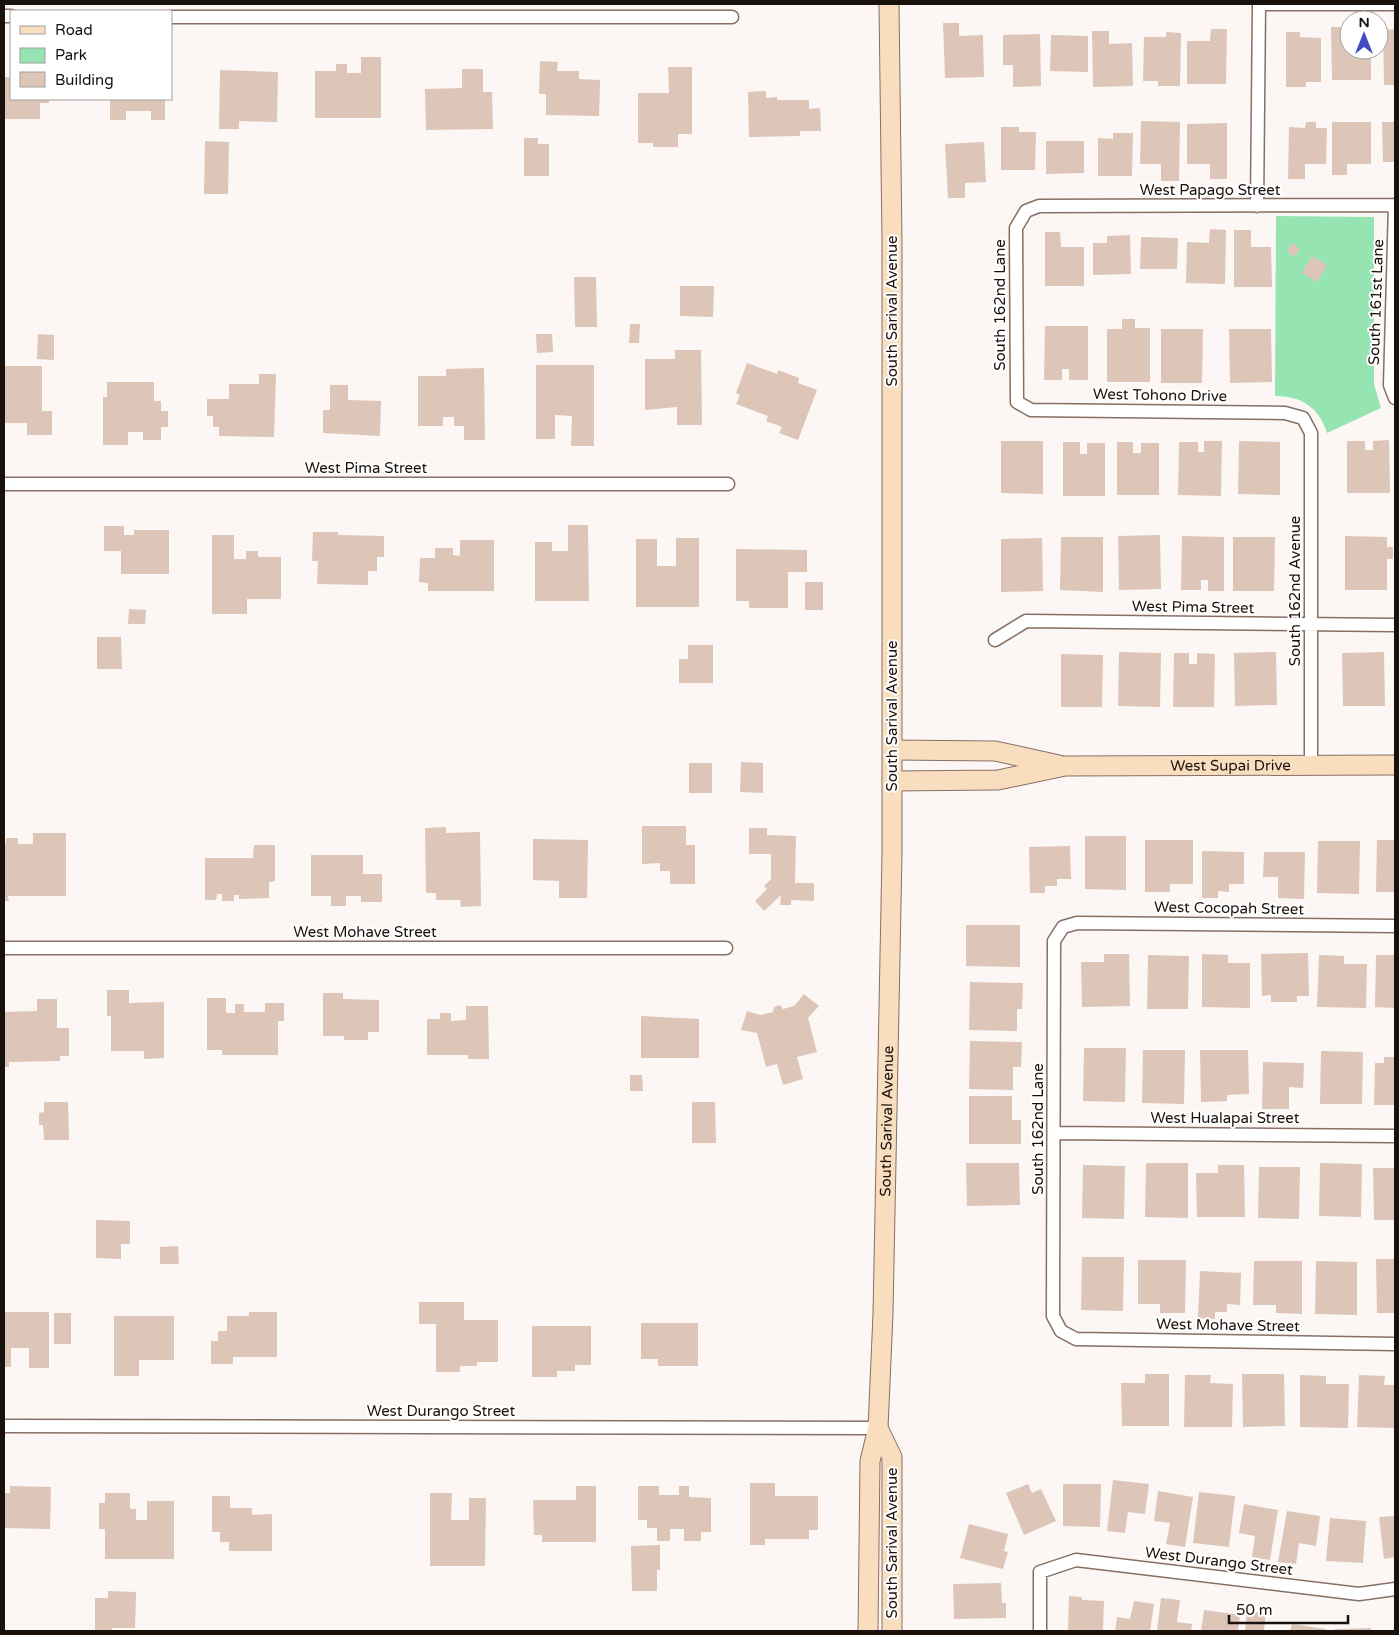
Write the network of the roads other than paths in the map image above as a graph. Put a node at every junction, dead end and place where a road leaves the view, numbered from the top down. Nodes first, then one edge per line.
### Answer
1 (889, 4) edge
2 (1259, 4) edge
3 (1395, 4) edge
4 (172, 16) edge
5 (732, 18) dead end
6 (1395, 205) edge
7 (1257, 206) junction
8 (1026, 211) joint
9 (1395, 398) edge
10 (1018, 402) joint
11 (1304, 418) joint
12 (4, 484) edge
13 (728, 484) dead end
14 (1312, 624) junction
15 (1395, 625) edge
16 (995, 640) dead end
17 (893, 750) junction
18 (1312, 765) junction
19 (1395, 765) edge
20 (1065, 766) junction
21 (892, 781) junction
22 (1395, 926) edge
23 (1062, 927) joint
24 (4, 948) edge
25 (726, 948) dead end
26 (1055, 1133) junction
27 (1395, 1136) edge
28 (1062, 1331) joint
29 (1395, 1344) edge
30 (4, 1426) edge
31 (878, 1428) junction
32 (1395, 1589) edge
33 (868, 1631) edge
34 (892, 1631) edge
35 (1040, 1631) edge

1 - 17 main road, South Sarival Avenue
2 - 3 street
2 - 7 street
4 - 5 street
6 - 7 street, West Papago Street
6 - 9 street, South 161st Lane
7 - 8 street, West Papago Street
8 - 10 street, South 162nd Lane
10 - 11 street, West Tohono Drive
11 - 14 street, South 162nd Avenue
12 - 13 street, West Pima Street
14 - 15 street, West Pima Street
14 - 16 street, West Pima Street
14 - 18 street, South 162nd Avenue
17 - 20 main road, West Supai Drive
17 - 21 main road, South Sarival Avenue
18 - 19 main road, West Supai Drive
18 - 20 main road, West Supai Drive
20 - 21 main road, West Supai Drive
21 - 31 main road, South Sarival Avenue
22 - 23 street, West Cocopah Street
23 - 26 street, South 162nd Lane
24 - 25 street, West Mohave Street
26 - 27 street, West Hualapai Street
26 - 28 street, South 162nd Lane
28 - 29 street, West Mohave Street
30 - 31 street, West Durango Street
31 - 33 main road, South Sarival Avenue
31 - 34 main road, South Sarival Avenue
32 - 35 street, West Durango Street

